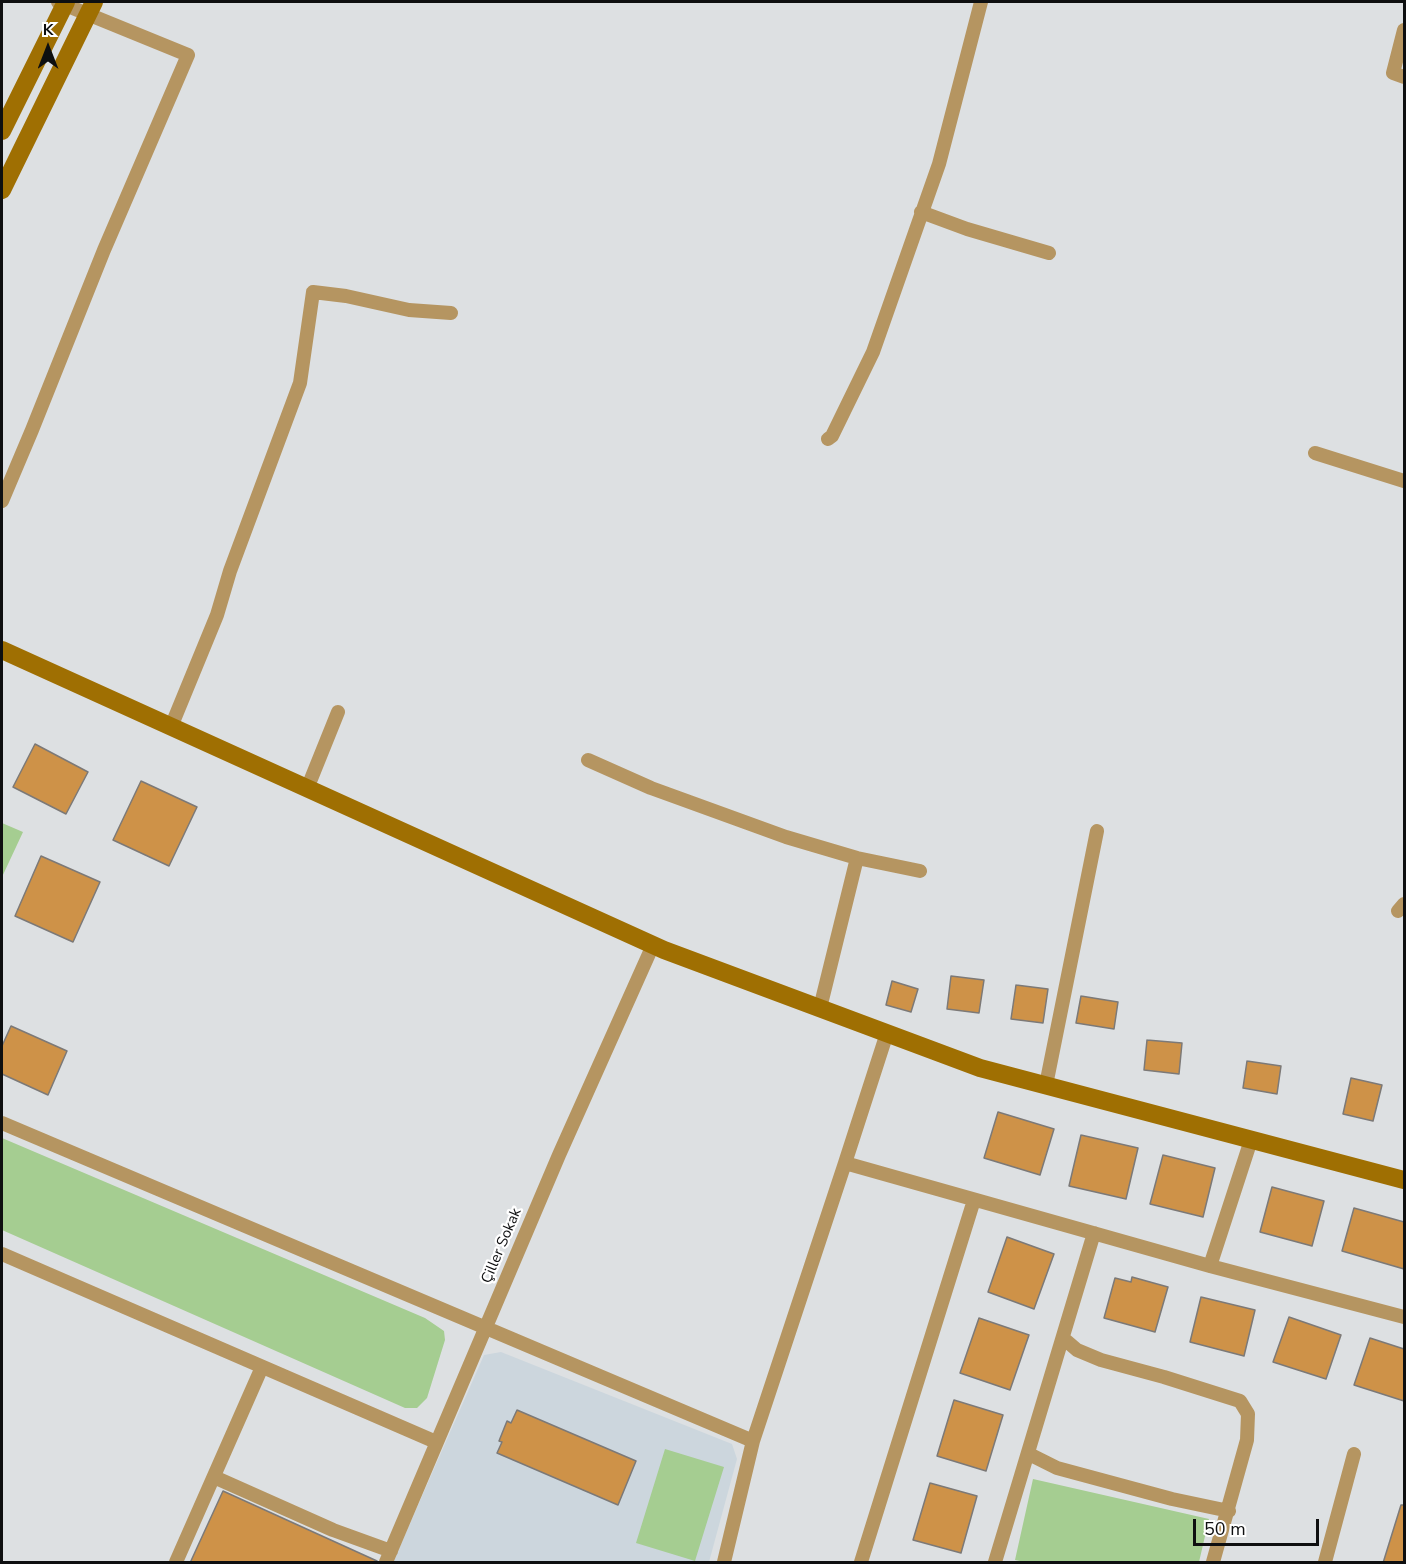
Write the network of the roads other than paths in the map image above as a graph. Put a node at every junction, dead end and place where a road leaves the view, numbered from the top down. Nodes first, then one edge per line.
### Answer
1 (62, 2) edge
2 (981, 2) edge
3 (91, 8) edge
4 (1404, 30) edge
5 (1404, 77) edge
6 (2, 131) edge
7 (2, 190) edge
8 (921, 212) junction
9 (1049, 253) dead end
10 (451, 313) dead end
11 (828, 439) dead end
12 (1315, 453) dead end
13 (1404, 481) edge
14 (2, 501) edge
15 (2, 650) edge
16 (338, 712) dead end
17 (171, 727) junction
18 (588, 760) dead end
19 (307, 789) junction
20 (1097, 831) dead end
21 (857, 858) junction
22 (920, 871) dead end
23 (653, 945) junction
24 (820, 1008) junction
25 (887, 1033) junction
26 (1046, 1085) junction
27 (2, 1123) edge
28 (1251, 1140) junction
29 (845, 1163) junction
30 (1404, 1180) edge
31 (974, 1200) junction
32 (1094, 1233) junction
33 (2, 1254) edge
34 (1210, 1266) junction
35 (1404, 1317) edge
36 (485, 1327) junction
37 (1063, 1338) junction
38 (262, 1367) junction
39 (753, 1441) junction
40 (436, 1442) junction
41 (1029, 1454) junction
42 (1354, 1454) dead end
43 (214, 1477) junction
44 (1229, 1511) junction
45 (388, 1557) edge
46 (176, 1563) edge
47 (724, 1563) edge
48 (861, 1563) edge
49 (995, 1563) edge
50 (1214, 1563) edge
51 (1325, 1563) edge

1 - 3 street
1 - 6 street
2 - 8 street
3 - 7 street
3 - 14 street
4 - 5 street
8 - 9 street
8 - 11 street
10 - 17 street
12 - 13 street
15 - 17 street
16 - 19 street
17 - 19 street
18 - 21 street
19 - 23 street
20 - 26 street
21 - 22 street
21 - 24 street
23 - 24 street
23 - 36 street, Çiller Sokak
24 - 25 street
25 - 26 street
25 - 29 street
26 - 28 street
27 - 36 street
28 - 30 street
28 - 34 street
29 - 31 street
29 - 39 street
31 - 32 street
31 - 48 street
32 - 34 street
32 - 37 street
33 - 38 street
34 - 35 street
36 - 39 street
36 - 40 street, Çiller Sokak
37 - 41 street
37 - 44 street
38 - 40 street
38 - 43 street
39 - 47 street
40 - 45 street, Çiller Sokak
41 - 44 street
41 - 49 street
42 - 51 street
43 - 45 street
43 - 46 street
44 - 50 street

